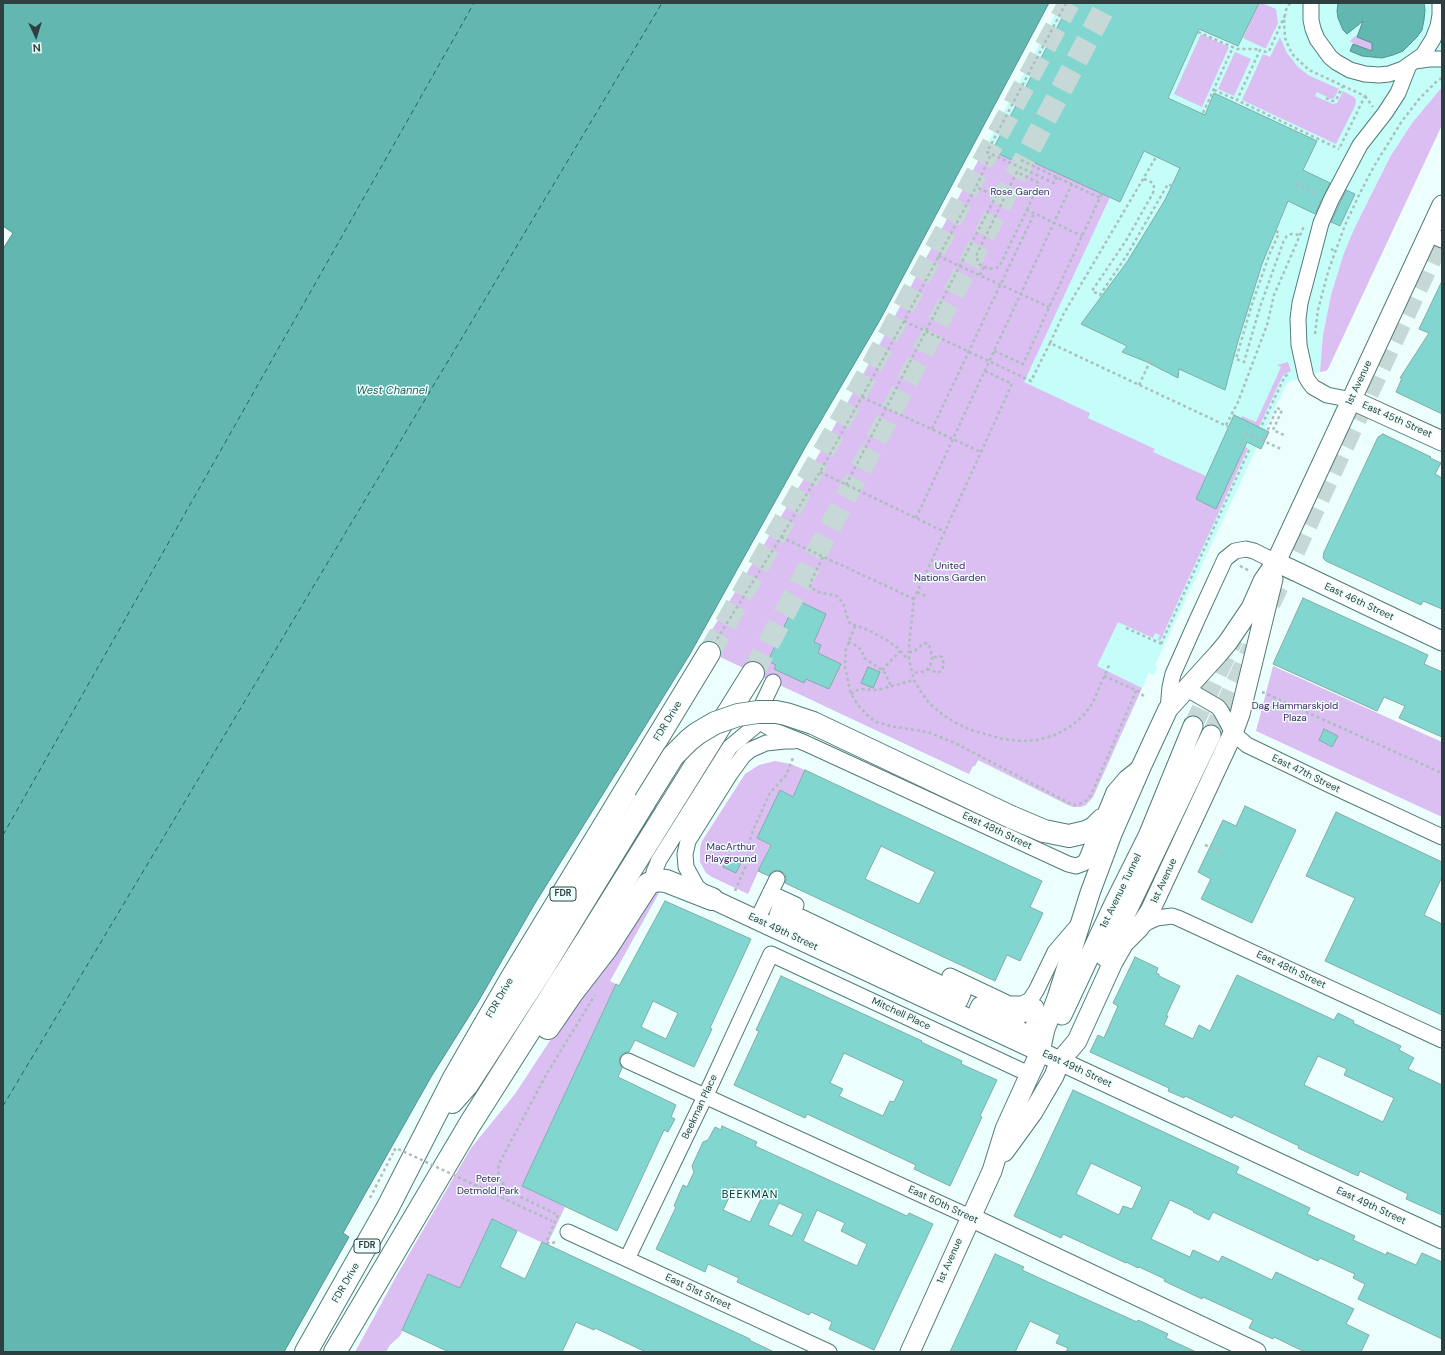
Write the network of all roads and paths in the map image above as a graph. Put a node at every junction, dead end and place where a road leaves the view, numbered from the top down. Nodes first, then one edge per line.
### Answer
1 (1066, 3) edge
2 (1290, 3) edge
3 (1311, 3) edge
4 (1286, 10) junction
5 (1441, 12) edge
6 (1198, 32) dead end
7 (1233, 47) junction
8 (1260, 50) junction
9 (1442, 59) edge
10 (1412, 63) junction
11 (1442, 78) edge
12 (1343, 86) junction
13 (1214, 90) junction
14 (1365, 96) junction
15 (1326, 98) dead end
16 (1237, 100) junction
17 (1375, 109) dead end
18 (1203, 113) dead end
19 (1339, 149) junction
20 (991, 154) junction
21 (1336, 155) dead end
22 (1156, 157) dead end
23 (1021, 160) dead end
24 (1057, 177) junction
25 (1144, 178) junction
26 (1072, 184) junction
27 (1296, 184) dead end
28 (1172, 186) dead end
29 (976, 187) junction
30 (1102, 193) dead end
31 (1318, 194) junction
32 (1323, 197) dead end
33 (1100, 198) junction
34 (1315, 200) dead end
35 (1442, 205) edge
36 (1027, 210) junction
37 (1034, 214) junction
38 (1054, 223) junction
39 (1305, 223) dead end
40 (1276, 231) dead end
41 (1300, 234) junction
42 (1082, 236) junction
43 (1435, 237) edge
44 (1331, 249) dead end
45 (1335, 251) junction
46 (938, 256) junction
47 (960, 265) junction
48 (984, 267) junction
49 (980, 274) junction
50 (1001, 284) junction
51 (1021, 294) junction
52 (1049, 307) junction
53 (904, 322) junction
54 (925, 332) junction
55 (1314, 341) dead end
56 (1050, 343) junction
57 (994, 351) junction
58 (969, 352) junction
59 (1152, 357) dead end
60 (989, 361) junction
61 (985, 371) junction
62 (1306, 375) junction
63 (1139, 385) junction
64 (862, 396) junction
65 (1352, 400) junction
66 (886, 408) junction
67 (1262, 425) dead end
68 (932, 429) junction
69 (1286, 436) dead end
70 (953, 439) junction
71 (1263, 441) junction
72 (1442, 441) edge
73 (1240, 445) dead end
74 (1250, 448) dead end
75 (1281, 449) dead end
76 (981, 452) junction
77 (820, 472) junction
78 (846, 485) junction
79 (916, 518) junction
80 (945, 532) junction
81 (781, 537) junction
82 (823, 557) junction
83 (1276, 562) junction
84 (1239, 566) dead end
85 (1252, 571) dead end
86 (917, 592) junction
87 (928, 596) dead end
88 (914, 599) junction
89 (854, 626) junction
90 (1126, 628) dead end
91 (1442, 641) edge
92 (848, 642) junction
93 (712, 648) joint
94 (900, 651) junction
95 (909, 652) junction
96 (932, 658) junction
97 (909, 660) junction
98 (1110, 663) dead end
99 (927, 669) junction
100 (882, 670) junction
101 (753, 672) tunnel mouth
102 (912, 673) junction
103 (1104, 676) junction
104 (914, 680) junction
105 (773, 682) dead end
106 (891, 686) junction
107 (1187, 689) junction
108 (1136, 691) junction
109 (1262, 692) dead end
110 (851, 694) junction
111 (1146, 698) dead end
112 (1168, 710) junction
113 (760, 722) junction
114 (1193, 726) tunnel mouth
115 (1233, 733) junction
116 (1211, 735) tunnel mouth
117 (805, 744) junction
118 (750, 750) junction
119 (793, 758) dead end
120 (1142, 765) junction
121 (1442, 773) edge
122 (1102, 820) junction
123 (1442, 837) edge
124 (1204, 844) dead end
125 (1223, 853) dead end
126 (777, 879) dead end
127 (656, 880) junction
128 (736, 889) dead end
129 (770, 893) junction
130 (712, 899) junction
131 (757, 920) junction
132 (1081, 922) junction
133 (1139, 928) junction
134 (771, 954) joint
135 (977, 989) junction
136 (599, 990) dead end
137 (962, 1008) junction
138 (1442, 1040) edge
139 (1040, 1052) junction
140 (628, 1061) dead end
141 (1060, 1061) junction
142 (1031, 1075) junction
143 (497, 1080) junction
144 (706, 1096) junction
145 (423, 1139) junction
146 (992, 1171) junction
147 (382, 1172) dead end
148 (506, 1189) junction
149 (504, 1193) dead end
150 (970, 1217) junction
151 (553, 1222) junction
152 (568, 1232) dead end
153 (1442, 1239) edge
154 (555, 1242) dead end
155 (627, 1259) junction
156 (306, 1352) edge
157 (335, 1352) edge
158 (829, 1352) edge
159 (910, 1352) edge
160 (1256, 1352) edge

1 - 20 path
2 - 4 path
3 - 10 street
4 - 8 path
4 - 12 path
5 - 10 street
6 - 7 path
7 - 8 path
7 - 13 path
8 - 16 path
9 - 10 street
10 - 62 street
11 - 45 path
12 - 14 path
12 - 15 path
13 - 16 path
13 - 18 path
14 - 17 path
14 - 19 path
16 - 19 path
19 - 21 path
20 - 24 path
20 - 29 path
22 - 25 path
23 - 24 path
24 - 26 path
25 - 28 path
25 - 56 path
26 - 33 path
26 - 38 path
27 - 31 path
29 - 46 path
29 - 47 path
30 - 33 path
31 - 32 path
31 - 34 path
33 - 42 path
35 - 43 main road, 1st Avenue
36 - 37 path
36 - 48 path
36 - 48 path
37 - 38 path
37 - 50 path
38 - 42 path
38 - 51 path
39 - 41 path
40 - 41 path
41 - 63 path
42 - 52 path
43 - 65 main road, 1st Avenue
44 - 45 path
45 - 55 path
46 - 47 path
46 - 53 path
47 - 49 path
47 - 54 path
48 - 49 path
49 - 50 path
50 - 51 path
50 - 58 path
51 - 52 path
51 - 57 path
52 - 57 path
53 - 54 path
53 - 64 path
54 - 58 path
54 - 66 path
56 - 60 path
56 - 63 path
57 - 60 path
58 - 60 path
58 - 68 path
59 - 63 path
60 - 61 path
61 - 70 path
61 - 76 path
62 - 65 street, East 45th Street
62 - 67 path
64 - 66 path
64 - 77 path
65 - 72 main road, East 45th Street
65 - 83 main road, 1st Avenue
66 - 68 path
66 - 78 path
68 - 70 path
69 - 71 path
70 - 76 path
70 - 79 path
71 - 73 path
71 - 75 path
74 - 90 path
76 - 80 path
77 - 78 path
77 - 81 path
78 - 79 path
79 - 80 path
80 - 86 path
81 - 82 path
81 - 93 path
82 - 88 path
82 - 89 path
83 - 91 main road, East 46th Street
83 - 107 main road, 1st Avenue
83 - 112 street
83 - 115 main road, 1st Avenue
84 - 85 path
86 - 87 path
86 - 88 path
88 - 95 path
89 - 92 path
89 - 94 path
92 - 100 path
92 - 110 path
93 - 145 highway, FDR Drive / FDR
94 - 97 path
94 - 100 path
95 - 96 path
95 - 97 path
96 - 99 path
96 - 99 path
97 - 102 path
98 - 103 path
99 - 102 path
100 - 106 path
101 - 143 highway, FDR
102 - 104 path
103 - 104 path
103 - 108 path
104 - 106 path
105 - 113 street
106 - 110 path
107 - 112 main road, 1st Avenue
107 - 115 street, East 47th Street
108 - 110 path
108 - 111 path
109 - 121 path
112 - 120 main road, 1st Avenue
113 - 117 street
113 - 118 street
113 - 127 street
114 - 139 main road, 1st Avenue Tunnel
115 - 123 street, East 47th Street
115 - 133 main road, 1st Avenue
116 - 141 main road, 1st Avenue Tunnel
117 - 118 street
117 - 122 street, East 48th Street
118 - 130 street
119 - 128 path
120 - 122 street, East 48th Street
120 - 132 main road, 1st Avenue
122 - 145 highway, bridge
124 - 125 path
126 - 129 street
127 - 130 highway
127 - 143 highway
129 - 131 street
129 - 135 street
130 - 131 main road, East 49th Street
131 - 137 main road, East 49th Street
132 - 135 street
132 - 139 main road, 1st Avenue
133 - 138 street, East 48th Street
133 - 141 main road, 1st Avenue
134 - 142 street, Mitchell Place
134 - 144 street, Beekman Place
135 - 137 street
136 - 148 path
137 - 137 street
137 - 139 main road, East 49th Street
139 - 141 main road, East 49th Street
139 - 142 main road, 1st Avenue
140 - 144 street, East 50th Street
141 - 146 main road, 1st Avenue
141 - 153 main road, East 49th Street
142 - 146 main road, 1st Avenue
143 - 157 highway, FDR
144 - 150 street, East 50th Street
144 - 155 street, Beekman Place
145 - 156 highway, FDR Drive / FDR
146 - 150 main road, 1st Avenue
147 - 151 path, bridge
148 - 149 path
148 - 151 path
150 - 159 main road, 1st Avenue
150 - 160 main road, East 50th Street
151 - 154 path
152 - 155 street, East 51st Street
155 - 158 street, East 51st Street

